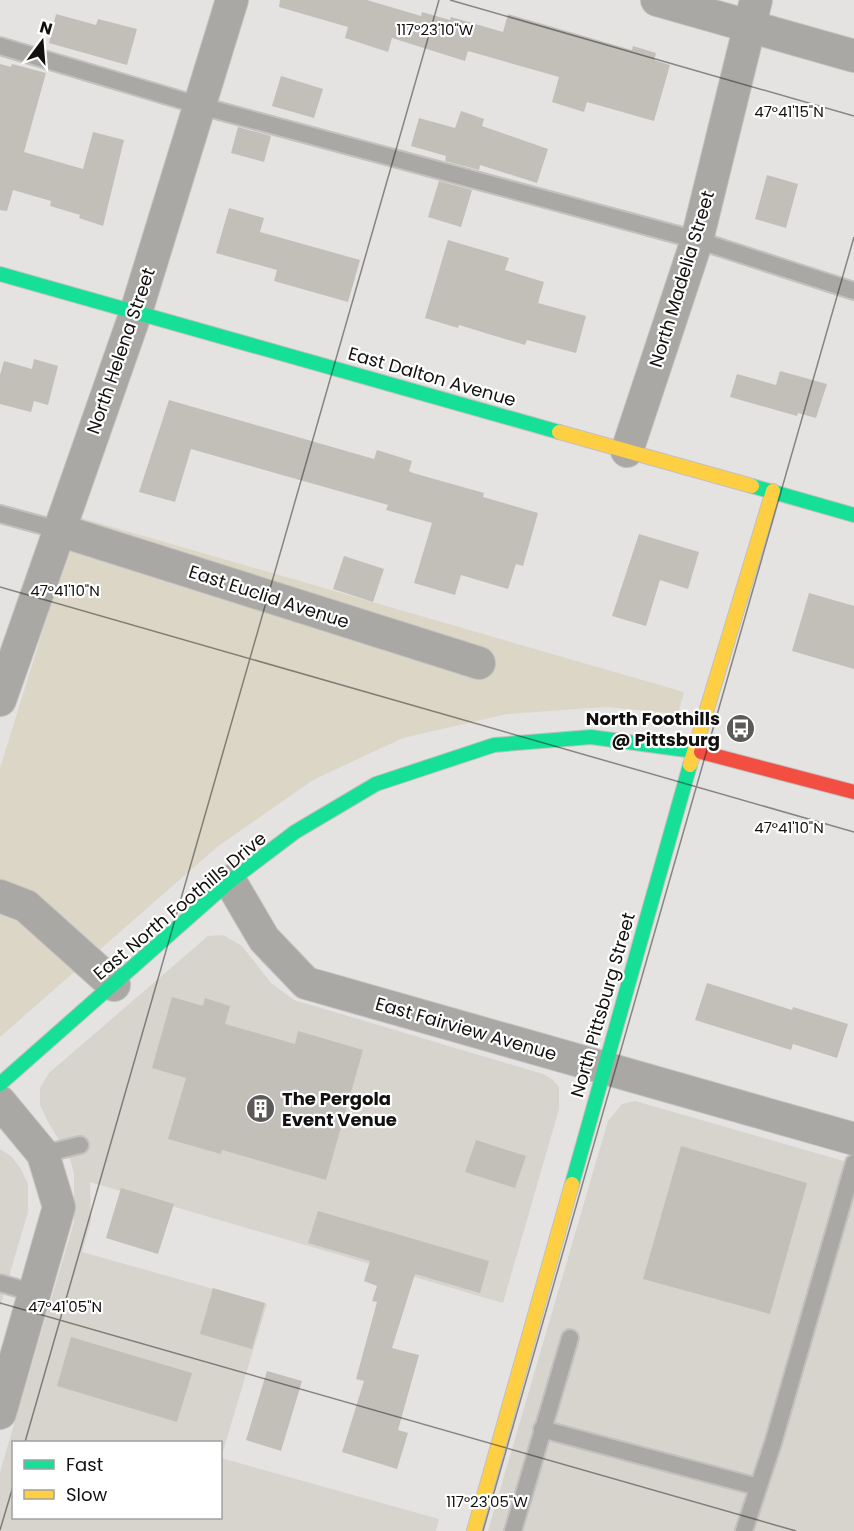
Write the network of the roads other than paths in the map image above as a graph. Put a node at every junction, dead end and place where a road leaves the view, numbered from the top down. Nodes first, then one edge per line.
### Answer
1 (232, 0) edge
2 (657, 0) edge
3 (752, 13) edge
4 (0, 46) edge
5 (854, 56) edge
6 (201, 105) junction
7 (697, 240) junction
8 (0, 274) edge
9 (854, 291) edge
10 (136, 312) junction
11 (627, 451) junction
12 (773, 491) junction
13 (0, 514) edge
14 (854, 515) edge
15 (59, 530) junction
16 (479, 663) dead end
17 (0, 699) edge
18 (694, 750) junction
19 (854, 792) edge
20 (230, 881) junction
21 (0, 896) edge
22 (114, 985) junction
23 (604, 1069) junction
24 (0, 1084) edge
25 (0, 1102) edge
26 (854, 1139) edge
27 (80, 1145) dead end
28 (43, 1154) junction
29 (854, 1163) edge
30 (0, 1283) edge
31 (34, 1293) junction
32 (570, 1338) dead end
33 (2, 1401) edge
34 (542, 1429) junction
35 (758, 1487) junction
36 (474, 1531) edge
37 (513, 1531) edge
38 (744, 1531) edge

1 - 6 street, North Helena Street
2 - 3 street
3 - 5 street
3 - 7 street, North Madelia Street
4 - 6 lane
6 - 7 lane
6 - 10 street, North Helena Street
7 - 9 lane
7 - 11 street, North Madelia Street
8 - 10 street, East Dalton Avenue
10 - 11 street, East Dalton Avenue
10 - 15 street, North Helena Street
11 - 12 street, East Dalton Avenue
12 - 14 street, East Dalton Avenue
12 - 18 street, North Pittsburg Street
13 - 15 lane
15 - 16 street, East Euclid Avenue
15 - 17 street, North Helena Street
18 - 19 street, East North Foothills Drive
18 - 20 street, East North Foothills Drive
18 - 23 street, North Pittsburg Street
20 - 22 street, East North Foothills Drive
20 - 23 street, East Fairview Avenue
21 - 22 street
22 - 24 street, East North Foothills Drive
23 - 26 street, East Fairview Avenue
23 - 36 street, North Pittsburg Street
25 - 28 street
27 - 28 lane
28 - 31 street
29 - 35 lane
30 - 31 lane
31 - 33 street
32 - 34 lane
34 - 35 lane
34 - 37 lane
35 - 38 lane

